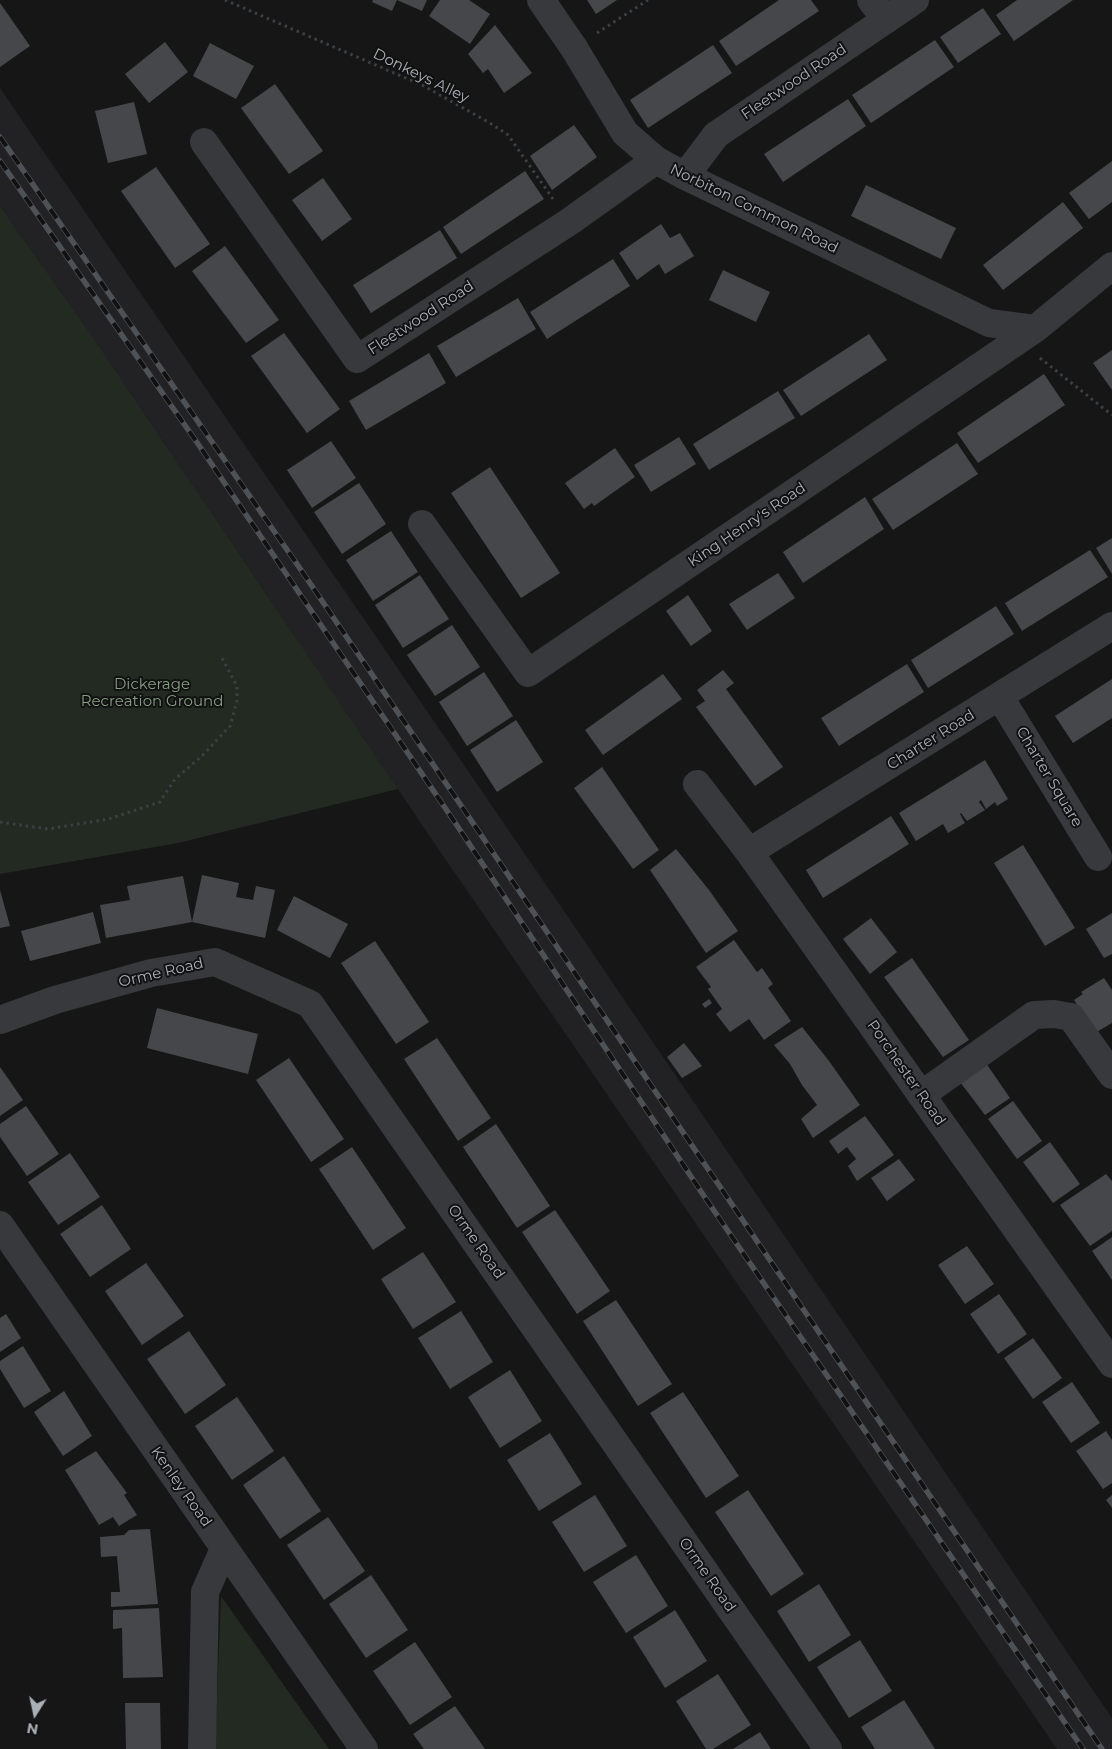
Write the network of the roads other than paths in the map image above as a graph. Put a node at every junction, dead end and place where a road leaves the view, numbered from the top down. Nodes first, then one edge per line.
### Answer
1 (541, 0) edge
2 (914, 0) edge
3 (878, 10) edge
4 (204, 142) dead end
5 (656, 160) junction
6 (684, 176) junction
7 (1112, 266) edge
8 (1027, 334) junction
9 (422, 524) dead end
10 (1112, 626) edge
11 (1000, 697) junction
12 (697, 784) dead end
13 (749, 852) junction
14 (1098, 857) dead end
15 (0, 1020) edge
16 (1112, 1075) edge
17 (921, 1095) junction
18 (0, 1225) edge
19 (1112, 1364) edge
20 (224, 1549) junction
21 (202, 1749) edge
22 (364, 1749) edge
23 (828, 1749) edge

1 - 5 street, Norbiton Common Road
2 - 3 street, Fleetwood Road
3 - 6 street, Fleetwood Road
4 - 5 street, Fleetwood Road
5 - 6 street, Norbiton Common Road
6 - 8 street, Norbiton Common Road
7 - 8 street, King Henry's Road
8 - 9 street, King Henry's Road
10 - 11 street, Charter Road
11 - 13 street, Charter Road
11 - 14 street, Charter Square
12 - 13 street, Porchester Road
13 - 17 street, Porchester Road
15 - 23 street, Orme Road
16 - 17 street
17 - 19 street, Porchester Road
18 - 20 street, Kenley Road
20 - 21 street
20 - 22 street, Kenley Road

